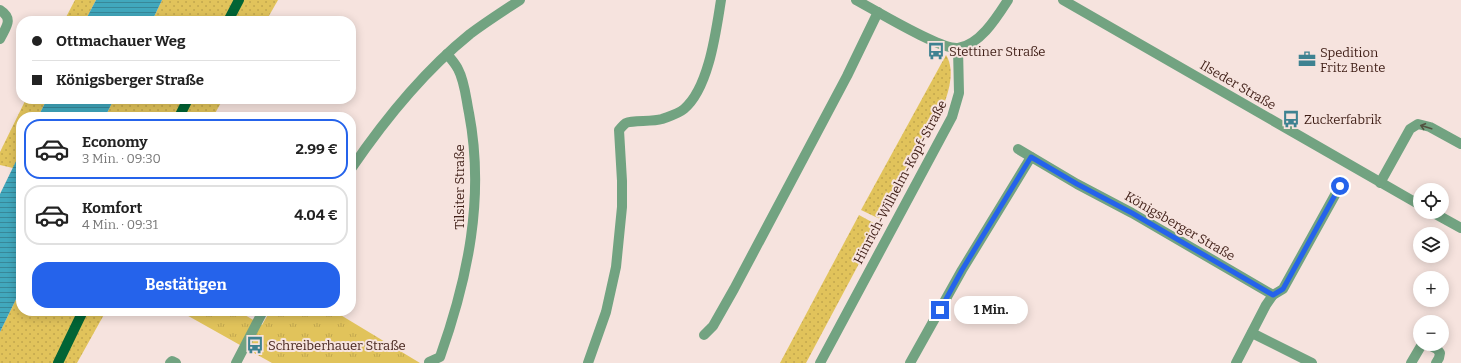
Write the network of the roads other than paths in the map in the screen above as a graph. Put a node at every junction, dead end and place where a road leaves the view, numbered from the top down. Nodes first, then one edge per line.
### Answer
1 (239, 0) edge
2 (520, 0) edge
3 (721, 0) edge
4 (856, 0) edge
5 (1008, 0) edge
6 (1063, 0) edge
7 (509, 3) edge
8 (0, 10) edge
9 (878, 12) junction
10 (231, 16) edge
11 (0, 39) edge
12 (958, 48) junction
13 (447, 54) junction
14 (1461, 144) edge
15 (1018, 149) dead end
16 (1031, 157) junction
17 (356, 162) edge
18 (1380, 183) junction
19 (1340, 186) dead end
20 (1413, 201) edge
21 (1445, 219) edge
22 (1461, 228) edge
23 (1273, 295) junction
24 (81, 316) edge
25 (260, 316) edge
26 (1252, 333) junction
27 (704, 335) dead end
28 (1418, 351) edge
29 (1439, 351) edge
30 (428, 362) dead end
31 (58, 363) edge
32 (170, 363) edge
33 (176, 363) edge
34 (236, 363) edge
35 (588, 363) edge
36 (820, 363) edge
37 (910, 363) edge
38 (1236, 363) edge
39 (1312, 363) edge
40 (1411, 363) edge
41 (1436, 363) edge

1 - 10 main road
2 - 7 street
3 - 35 street
4 - 9 street
5 - 12 street
6 - 18 street, Ilseder Straße
7 - 13 street
8 - 11 street
9 - 12 street
9 - 27 street
12 - 36 street, Hinrich-Wilhelm-Kopf-Straße
13 - 17 street
13 - 30 street, Tilsiter Straße
14 -> 18 street
15 - 16 street, Königsberger Straße
16 - 23 street, Königsberger Straße
16 - 37 street
18 - 20 street, Ilseder Straße
19 - 23 street
21 - 22 street
23 - 26 street
24 - 31 main road
25 - 34 street
26 - 38 street
26 - 39 street
28 - 40 street
29 - 41 street
32 - 33 street

